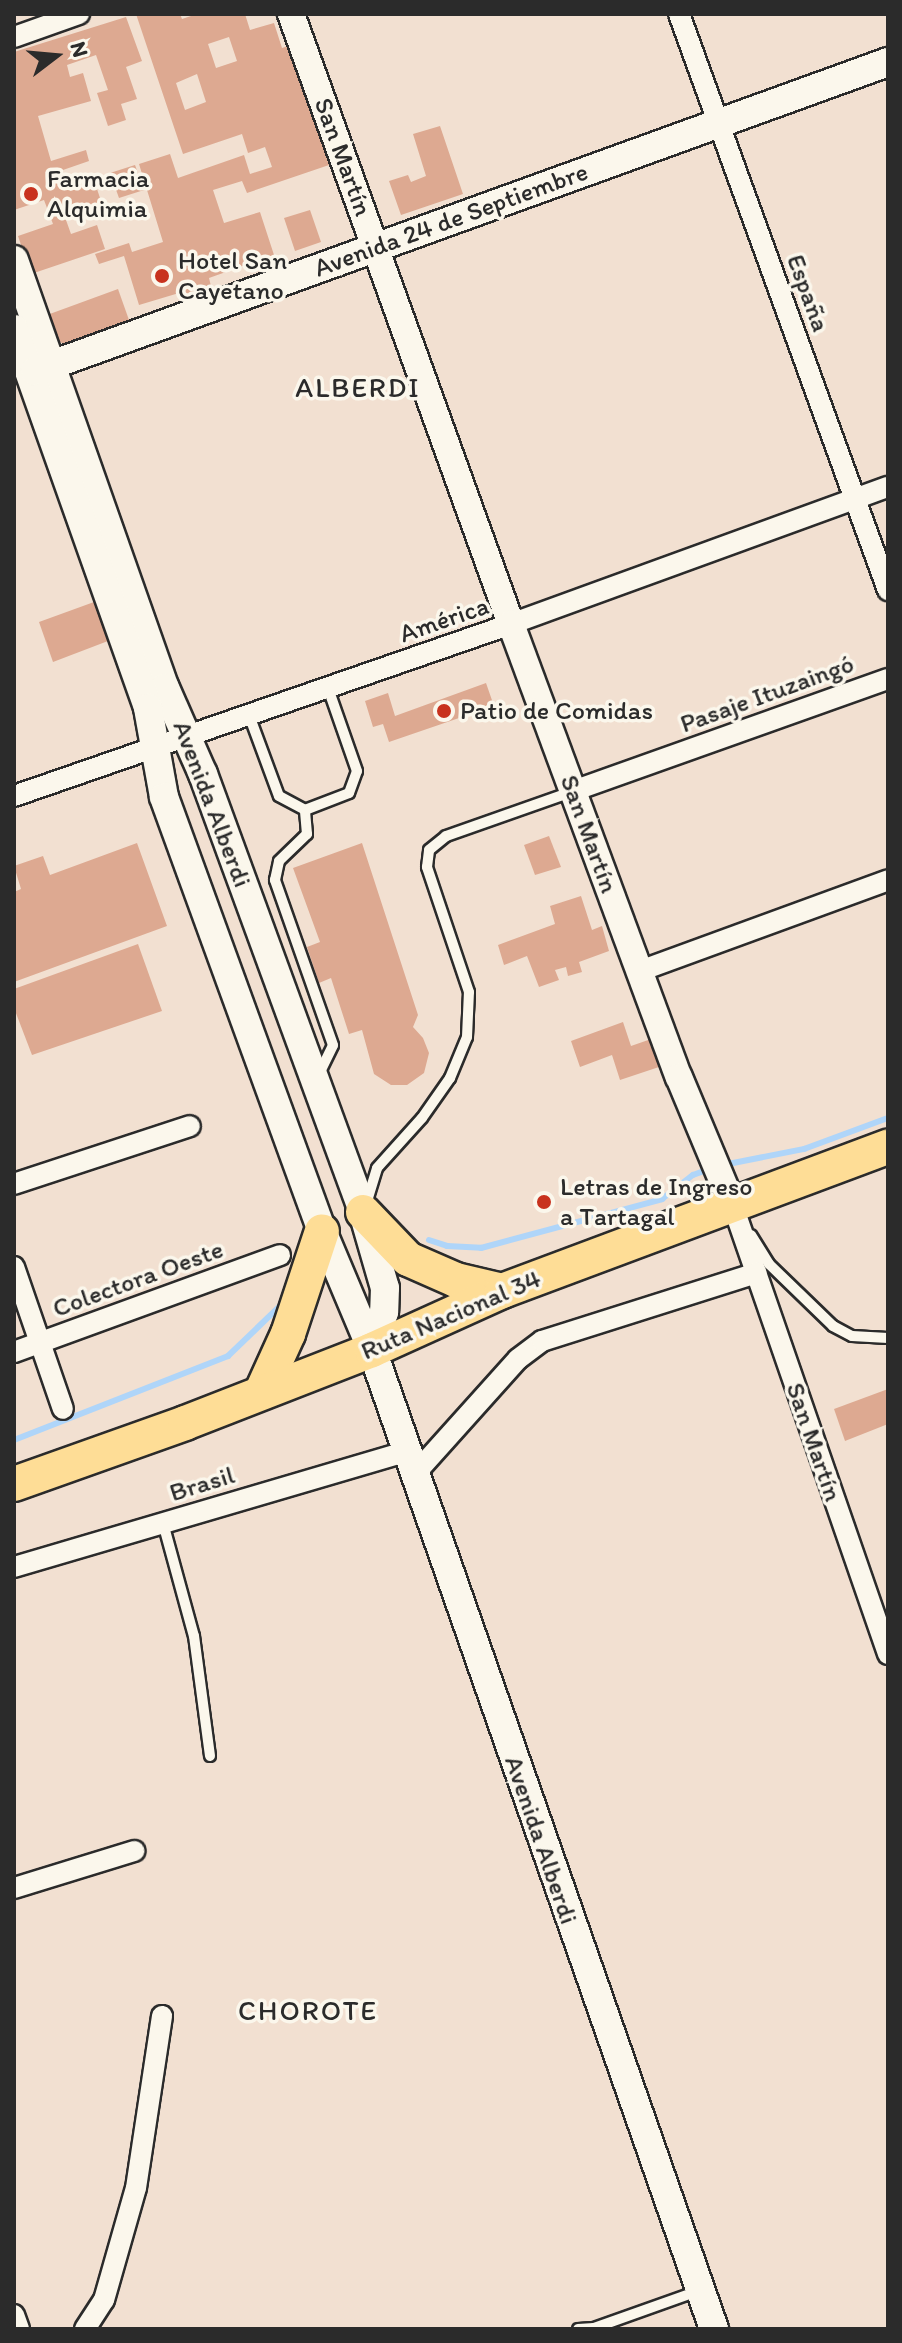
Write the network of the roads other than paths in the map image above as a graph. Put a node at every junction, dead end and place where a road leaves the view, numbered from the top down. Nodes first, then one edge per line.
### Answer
1 (79, 14) edge
2 (291, 14) edge
3 (679, 14) edge
4 (14, 37) edge
5 (888, 62) edge
6 (718, 123) junction
7 (376, 247) junction
8 (14, 260) edge
9 (14, 329) edge
10 (32, 372) edge
11 (888, 487) edge
12 (855, 499) junction
13 (888, 590) edge
14 (511, 624) junction
15 (888, 679) edge
16 (328, 688) junction
17 (249, 715) junction
18 (187, 737) junction
19 (156, 747) junction
20 (573, 791) junction
21 (14, 796) edge
22 (305, 810) junction
23 (888, 880) edge
24 (640, 971) junction
25 (316, 1081) junction
26 (273, 1096) junction
27 (190, 1126) dead end
28 (888, 1147) edge
29 (14, 1184) edge
30 (733, 1206) junction
31 (363, 1212) junction
32 (322, 1231) junction
33 (280, 1255) dead end
34 (14, 1267) edge
35 (756, 1273) junction
36 (502, 1291) junction
37 (888, 1338) edge
38 (39, 1342) junction
39 (372, 1350) junction
40 (14, 1352) edge
41 (262, 1391) junction
42 (63, 1409) dead end
43 (409, 1464) junction
44 (14, 1484) edge
45 (163, 1523) junction
46 (14, 1567) edge
47 (884, 1630) edge
48 (888, 1654) edge
49 (210, 1756) dead end
50 (134, 1851) dead end
51 (14, 1888) edge
52 (162, 2016) dead end
53 (700, 2291) junction
54 (14, 2315) edge
55 (19, 2329) edge
56 (85, 2329) edge
57 (578, 2329) edge
58 (714, 2329) edge

1 - 4 street
2 - 7 street, San Martín
3 - 6 street, España
5 - 6 main road, Avenida 24 de Septiembre
6 - 7 main road, Avenida 24 de Septiembre
6 - 12 street, España
7 - 10 main road, Avenida 24 de Septiembre
7 - 14 street, San Martín
8 - 10 main road, Avenida Alberdi
9 - 10 main road, Avenida Alberdi
10 - 18 main road, Avenida Alberdi
10 - 19 main road, Avenida Alberdi
11 - 12 street, América
12 - 13 street, España
12 - 14 street, América
14 - 16 street, América
14 - 20 street, San Martín
15 - 20 street, Pasaje Ituzaingó
16 - 17 street, América
16 - 22 lane
17 - 18 street, América
17 - 22 lane
18 - 19 street, América
18 - 25 main road, Avenida Alberdi
19 - 21 street, América
19 - 26 main road, Avenida Alberdi
20 - 24 street, San Martín
20 - 31 lane
22 - 25 lane
23 - 24 street
24 - 30 street, San Martín
25 - 26 main road
25 - 31 main road, Avenida Alberdi
26 - 32 main road, Avenida Alberdi
27 - 29 street
28 - 30 highway, Ruta Nacional 34
30 - 35 street, San Martín
30 - 36 highway, Ruta Nacional 34
30 - 37 lane
31 - 36 highway
31 - 39 main road, Avenida Alberdi
32 - 39 main road, Avenida Alberdi
32 - 41 highway
33 - 38 street, Colectora Oeste
34 - 38 street
35 - 43 street
35 - 47 street, San Martín
36 - 39 highway, Ruta Nacional 34
38 - 40 street, Colectora Oeste
38 - 42 street
39 - 41 highway, Ruta Nacional 34
39 - 43 main road, Avenida Alberdi
41 - 44 highway, Ruta Nacional 34
43 - 45 street, Brasil
43 - 53 main road, Avenida Alberdi
45 - 46 street, Brasil
45 - 49 lane
47 - 48 street, San Martín
50 - 51 street
52 - 56 street
53 - 57 lane
53 - 58 main road, Avenida Alberdi
54 - 55 street

